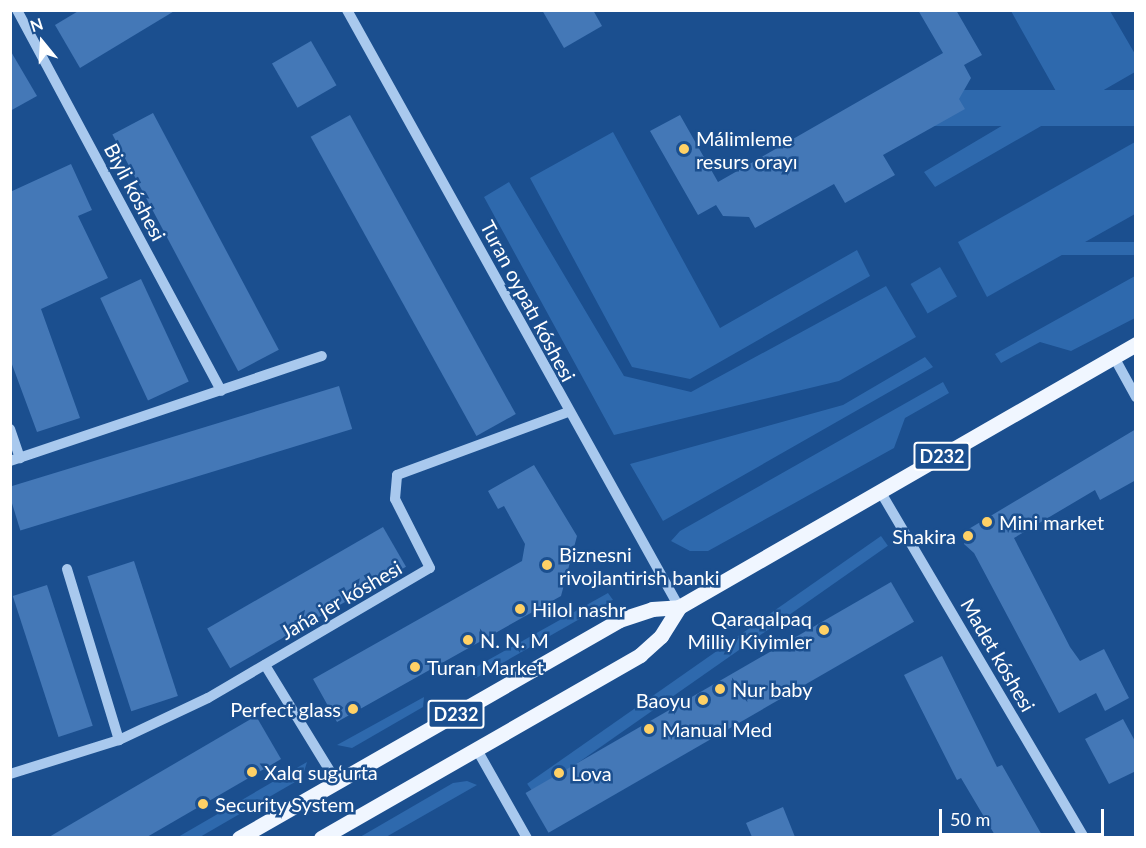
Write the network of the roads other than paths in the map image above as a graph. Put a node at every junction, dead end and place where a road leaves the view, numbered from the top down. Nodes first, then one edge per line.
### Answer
1 (17, 10) edge
2 (347, 10) edge
3 (1136, 344) edge
4 (322, 356) dead end
5 (1113, 357) junction
6 (221, 391) junction
7 (1136, 397) edge
8 (568, 412) junction
9 (10, 429) edge
10 (15, 459) edge
11 (880, 491) junction
12 (67, 569) dead end
13 (679, 607) junction
14 (265, 665) junction
15 (119, 740) junction
16 (476, 748) junction
17 (10, 774) edge
18 (336, 781) junction
19 (239, 837) edge
20 (321, 837) edge
21 (527, 837) edge
22 (1084, 837) edge

1 - 6 street, Biyli kóshesi
2 - 8 street, Turan oypatı kóshesi
3 - 5 main road, D232
4 - 6 street
5 - 7 street
5 - 11 main road, D232
6 - 10 street
8 - 13 street, Turan oypatı kóshesi
8 - 14 street, Jańa jer kóshesi
9 - 10 street
11 - 13 main road, D232
11 - 22 street, Madet kóshesi
12 - 15 street
13 - 16 main road, D232
13 - 18 main road, D232
14 - 15 street, Jańa jer kóshesi
14 - 18 street
15 - 17 street, Jańa jer kóshesi
16 - 20 main road, D232
16 - 21 street
18 - 19 main road, D232

